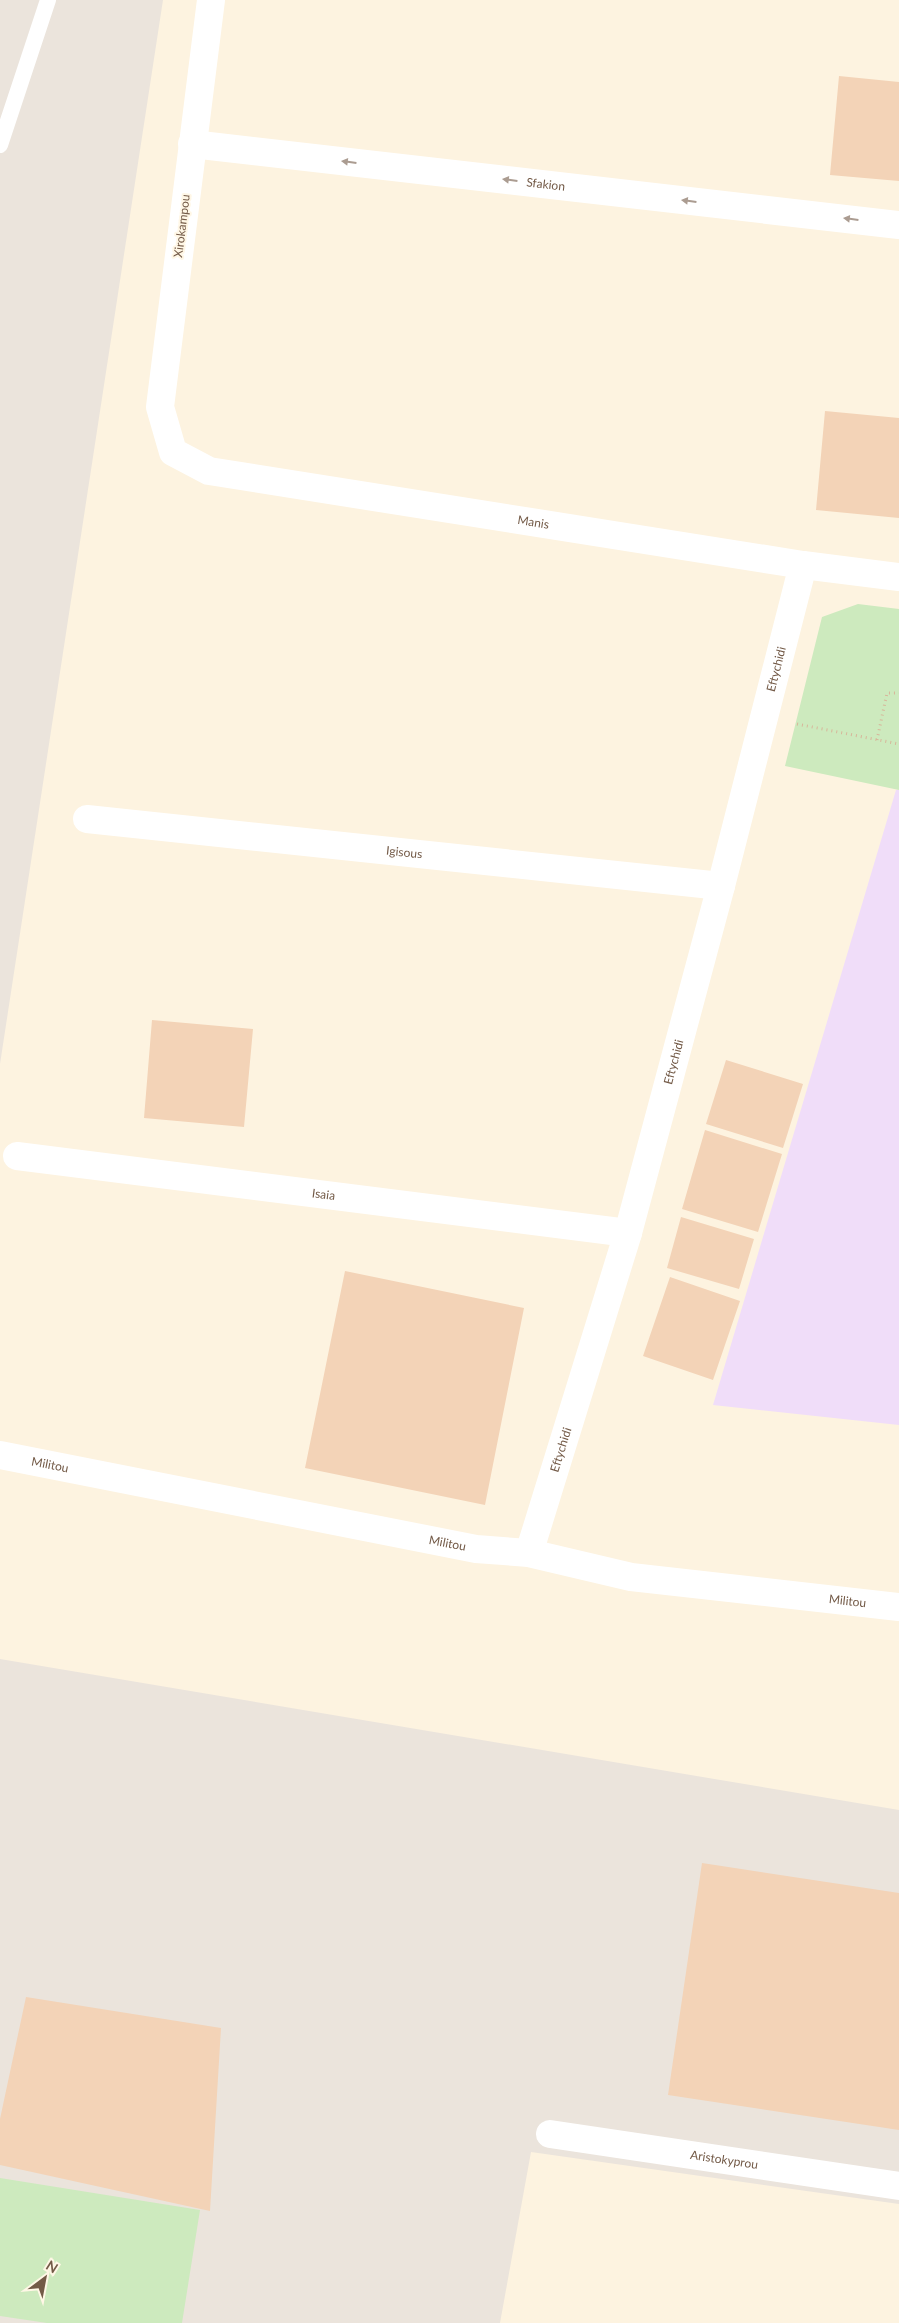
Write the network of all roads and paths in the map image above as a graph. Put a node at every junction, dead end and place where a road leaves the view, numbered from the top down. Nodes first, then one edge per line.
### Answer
1 (48, 0) edge
2 (211, 0) edge
3 (192, 144) junction
4 (0, 145) edge
5 (899, 225) edge
6 (172, 452) joint
7 (803, 565) junction
8 (899, 577) edge
9 (899, 693) edge
10 (764, 718) junction
11 (877, 740) junction
12 (899, 744) edge
13 (87, 819) dead end
14 (722, 886) junction
15 (17, 1156) dead end
16 (628, 1233) junction
17 (0, 1455) edge
18 (529, 1554) junction
19 (899, 1607) edge
20 (550, 2134) dead end
21 (899, 2186) edge

1 - 4 lane
2 - 3 street, Xirokampou
5 -> 3 street, Sfakion
3 - 6 street, Xirokampou
6 - 7 street, Manis
7 - 8 street, Manis
7 - 10 street, Eftychidi
9 - 11 path
10 - 11 path
10 - 14 street, Eftychidi
11 - 12 path
13 - 14 street, Igisous
14 - 16 street, Eftychidi
15 - 16 street, Isaia
16 - 18 street, Eftychidi
17 - 18 street, Militou
18 - 19 street, Militou
20 - 21 street, Aristokyprou

